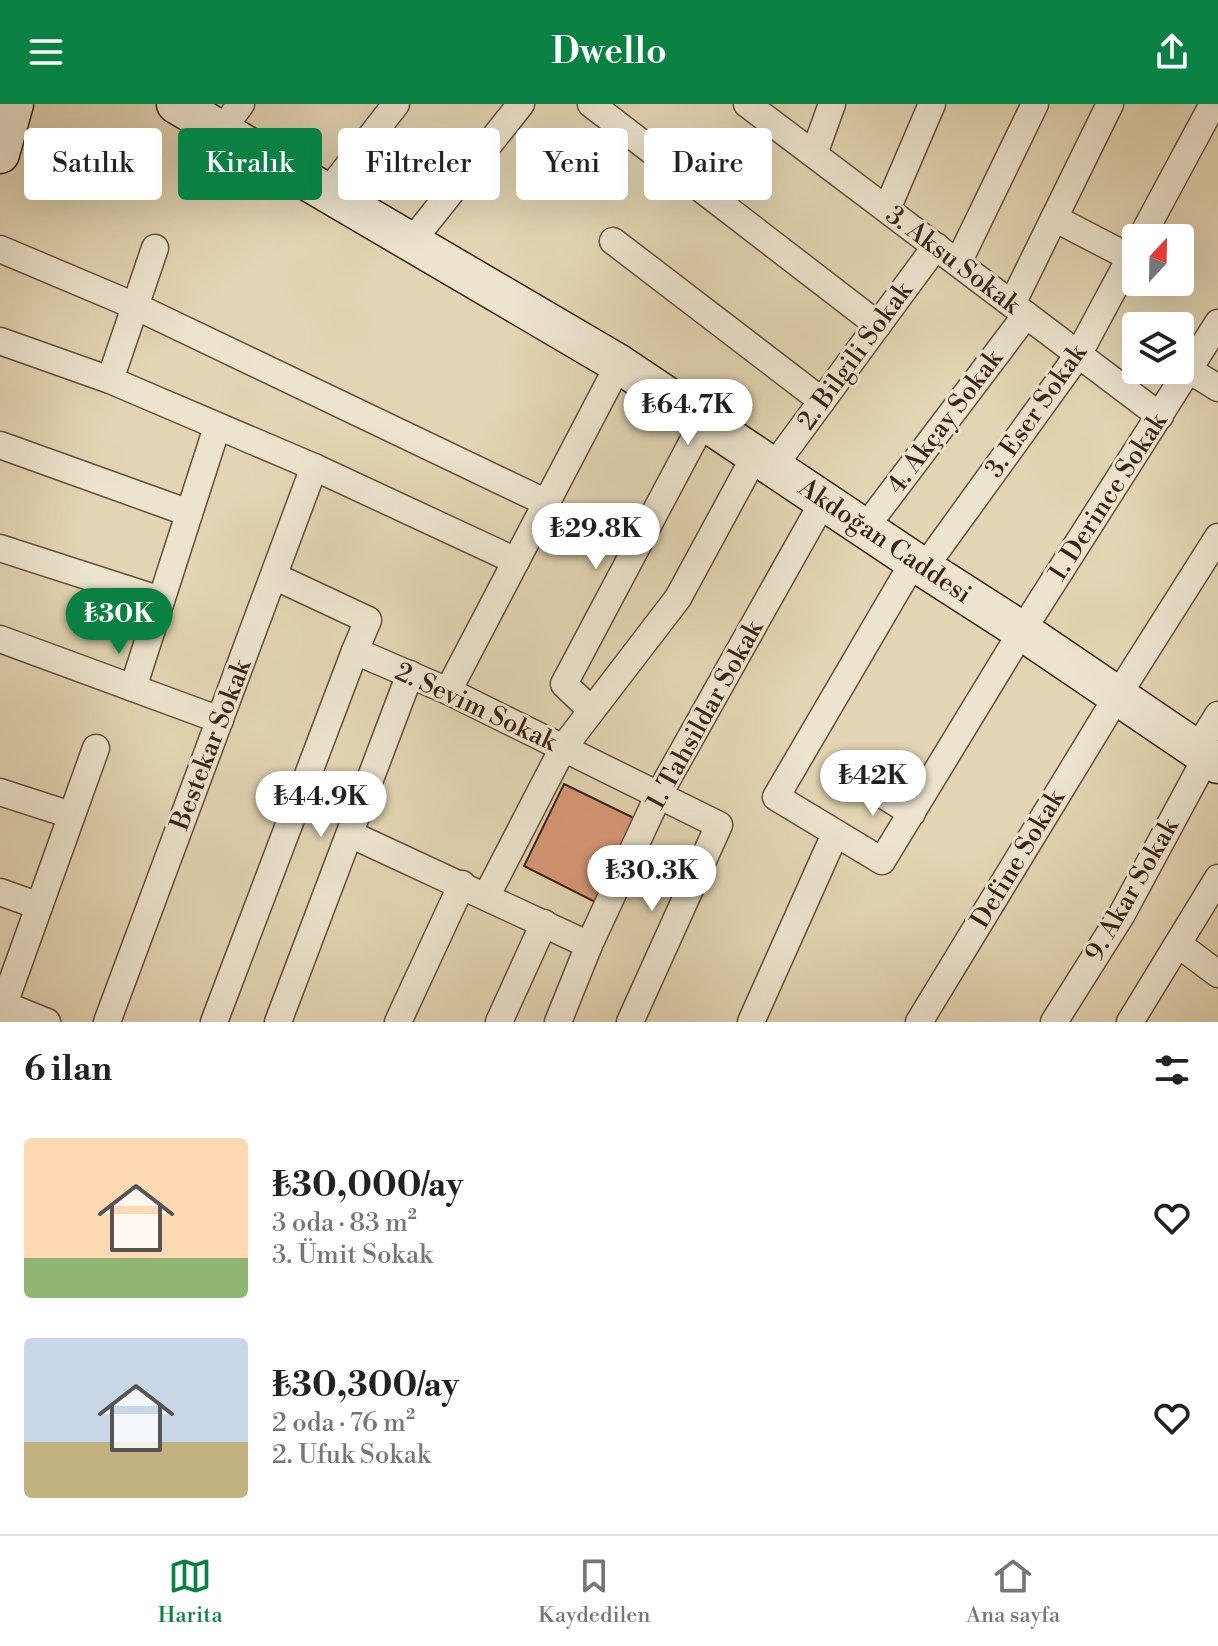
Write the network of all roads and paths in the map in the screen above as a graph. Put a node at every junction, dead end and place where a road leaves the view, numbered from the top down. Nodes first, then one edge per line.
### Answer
1 (14, 104) edge
2 (176, 104) edge
3 (396, 104) edge
4 (521, 104) edge
5 (591, 104) edge
6 (747, 104) edge
7 (832, 104) edge
8 (932, 104) edge
9 (1035, 104) edge
10 (1110, 104) edge
11 (1213, 104) edge
12 (231, 117) edge
13 (0, 154) edge
14 (814, 154) junction
15 (328, 192) junction
16 (887, 209) junction
17 (1054, 218) junction
18 (1149, 224) edge
19 (412, 241) junction
20 (613, 241) dead end
21 (1122, 243) edge
22 (936, 246) junction
23 (155, 248) dead end
24 (0, 249) edge
25 (958, 263) junction
26 (1122, 274) edge
27 (135, 306) junction
28 (1019, 310) junction
29 (1218, 323) edge
30 (878, 325) junction
31 (0, 341) edge
32 (1078, 355) junction
33 (1194, 362) edge
34 (619, 364) junction
35 (1194, 373) edge
36 (110, 380) junction
37 (1180, 384) edge
38 (1218, 388) edge
39 (822, 401) junction
40 (1160, 416) junction
41 (704, 420) junction
42 (217, 427) junction
43 (0, 445) edge
44 (765, 460) junction
45 (314, 467) junction
46 (824, 500) junction
47 (547, 503) junction
48 (189, 513) junction
49 (865, 528) junction
50 (1218, 537) edge
51 (0, 548) edge
52 (516, 561) junction
53 (919, 565) junction
54 (274, 576) junction
55 (161, 600) junction
56 (1022, 631) junction
57 (0, 639) edge
58 (355, 651) junction
59 (410, 674) junction
60 (133, 688) junction
61 (448, 691) junction
62 (1118, 695) junction
63 (591, 710) junction
64 (1218, 715) edge
65 (220, 720) junction
66 (96, 748) dead end
67 (563, 748) junction
68 (1207, 757) edge
69 (861, 781) dead end
70 (0, 792) edge
71 (659, 794) junction
72 (912, 813) junction
73 (71, 815) junction
74 (350, 834) junction
75 (835, 834) junction
76 (1218, 878) edge
77 (462, 884) junction
78 (0, 892) edge
79 (487, 895) junction
80 (39, 906) junction
81 (544, 923) junction
82 (1178, 944) junction
83 (589, 945) junction
84 (1218, 974) edge
85 (2, 1010) edge
86 (47, 1022) edge
87 (107, 1022) edge
88 (214, 1022) edge
89 (278, 1022) edge
90 (398, 1022) edge
91 (499, 1022) edge
92 (558, 1022) edge
93 (630, 1022) edge
94 (751, 1022) edge
95 (919, 1022) edge
96 (1054, 1022) edge
97 (1130, 1022) edge

1 - 13 street
2 - 12 street, Akdoğan Caddesi
3 - 15 street
4 - 19 street
5 - 30 street
6 - 14 street, 3. Aksu Sokak
7 - 14 street
8 - 16 street
9 - 25 street
10 - 17 street, 4. Akçay Sokak
11 - 18 street, 3. Eser Sokak
12 - 15 street, Akdoğan Caddesi
14 - 16 street, 3. Aksu Sokak
15 - 19 street, Akdoğan Caddesi
16 - 22 street, 3. Aksu Sokak
17 - 21 street
17 - 28 street, 4. Akçay Sokak
19 - 34 street, Akdoğan Caddesi
20 - 39 street
22 - 25 street, 3. Aksu Sokak
22 - 30 street, 2. Bilgili Sokak
23 - 27 street
24 - 27 street
25 - 28 street, 3. Aksu Sokak
26 - 32 street, 3. Eser Sokak
27 - 36 street
27 - 47 street
28 - 32 street, 3. Aksu Sokak
28 - 49 street, 4. Akçay Sokak
29 - 33 street, 1. Derince Sokak
30 - 39 street, 2. Bilgili Sokak
31 - 36 street
32 - 40 street, 3. Aksu Sokak
32 - 53 street, 3. Eser Sokak
34 - 41 street, Akdoğan Caddesi
34 - 47 street
35 - 38 street
36 - 42 street
37 - 40 street, 1. Derince Sokak
39 - 44 street, 2. Bilgili Sokak
40 - 56 street, 1. Derince Sokak
41 - 44 street, Akdoğan Caddesi
41 - 63 street
42 - 45 street
42 - 48 street
43 - 48 street
44 - 46 street, Akdoğan Caddesi
44 - 63 street, 2. Bilgili Sokak
45 - 52 street
45 - 54 street, Bestekar Sokak
46 - 49 street, Akdoğan Caddesi
46 - 71 street, 1. Tahsildar Sokak
47 - 52 street
48 - 55 street
49 - 53 street, Akdoğan Caddesi
50 - 62 street, Define Sokak
51 - 55 street
52 - 61 street
53 - 56 street, Akdoğan Caddesi
53 - 75 street, 3. Eser Sokak
54 - 58 street
54 - 65 street, Bestekar Sokak
55 - 60 street
56 - 62 street, Akdoğan Caddesi
56 - 72 street, 1. Derince Sokak
57 - 60 street
58 - 59 street, 2. Sevim Sokak
58 - 88 street
59 - 61 street, 2. Sevim Sokak
59 - 74 street
60 - 65 street
61 - 67 street, 2. Sevim Sokak
62 - 68 street, Akdoğan Caddesi
62 - 95 street, Define Sokak
63 - 67 street, 2. Bilgili Sokak
64 - 68 street, 9. Akar Sokak
65 - 87 street, Bestekar Sokak
66 - 73 street
67 - 71 street, 2. Sevim Sokak
67 - 79 street, 2. Bilgili Sokak
68 - 96 street, 9. Akar Sokak
69 - 72 street
70 - 73 street
71 - 83 street, 1. Tahsildar Sokak
71 - 93 street, 2. Sevim Sokak
72 - 75 street, 1. Derince Sokak
73 - 80 street
74 - 77 street
74 - 89 street
75 - 94 street
76 - 82 street
77 - 79 street
77 - 90 street
78 - 80 street
79 - 81 street
80 - 85 street
81 - 83 street
81 - 91 street
82 - 84 street
82 - 97 street
83 - 92 street, 1. Tahsildar Sokak
85 - 86 street

